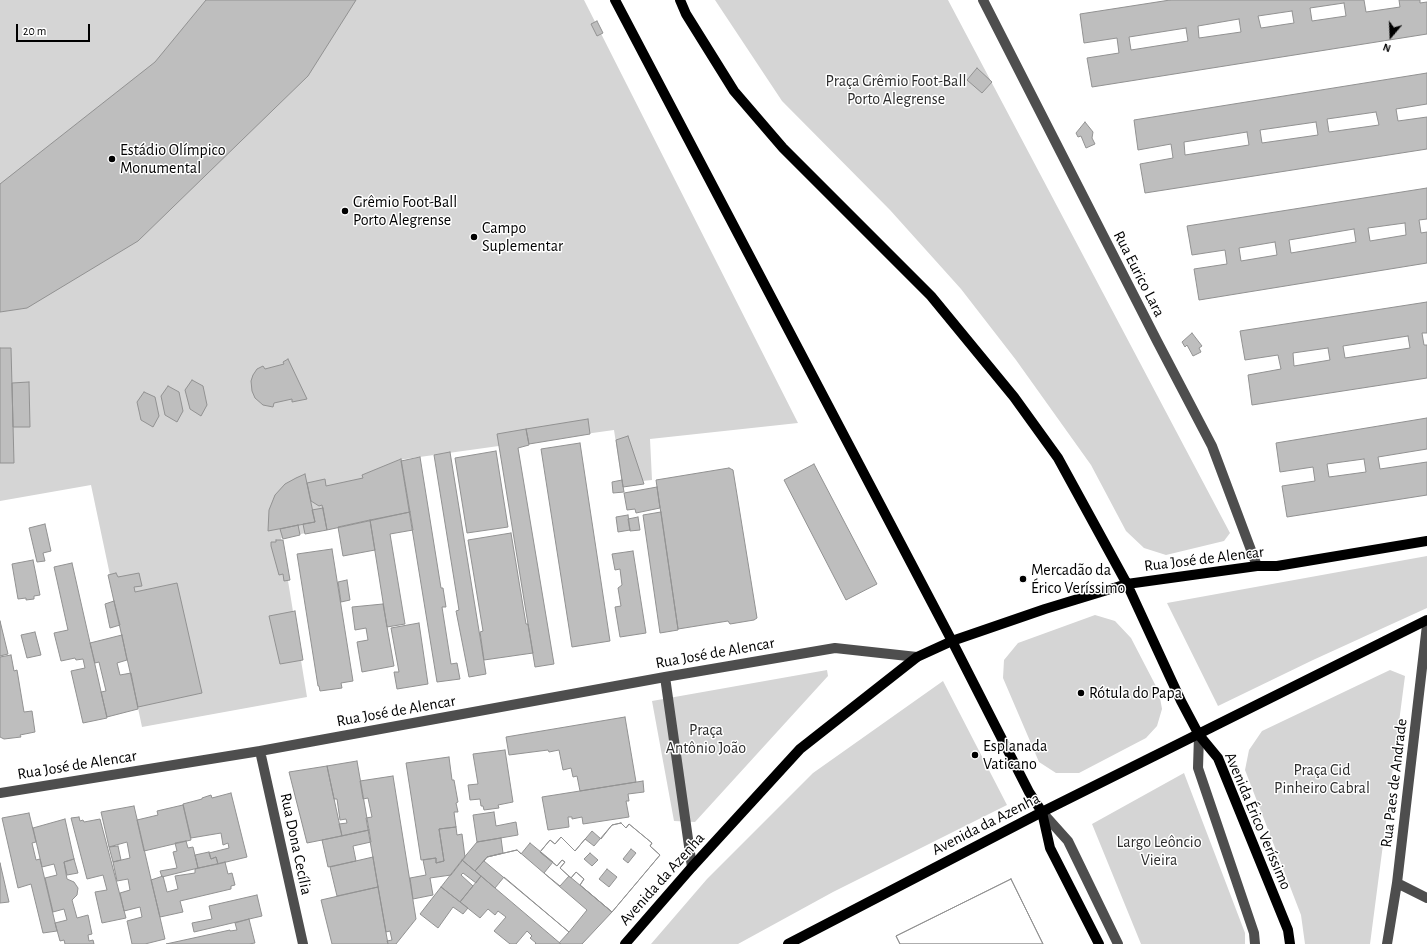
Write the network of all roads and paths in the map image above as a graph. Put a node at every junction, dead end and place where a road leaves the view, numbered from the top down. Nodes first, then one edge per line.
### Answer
1 (615, 0) edge
2 (680, 0) edge
3 (983, 0) edge
4 (1427, 541) edge
5 (1257, 566) junction
6 (1127, 584) junction
7 (1427, 620) edge
8 (1427, 625) edge
9 (952, 641) junction
10 (917, 657) junction
11 (665, 677) junction
12 (1199, 735) junction
13 (260, 751) junction
14 (0, 793) edge
15 (1042, 812) junction
16 (692, 866) junction
17 (1397, 883) junction
18 (1427, 898) edge
19 (303, 944) edge
20 (625, 944) edge
21 (788, 944) edge
22 (1099, 944) edge
23 (1118, 944) edge
24 (1255, 944) edge
25 (1290, 944) edge
26 (1387, 944) edge

1 - 9 main road
2 - 6 main road, Avenida Érico Veríssimo
3 - 5 street, Rua Eurico Lara
4 - 5 main road, Rua José de Alencar
5 - 6 main road, Rua José de Alencar
6 - 9 main road, Rua José de Alencar
6 - 12 main road, Avenida Érico Veríssimo
7 - 12 main road
8 - 17 street, Rua Paes de Andrade
9 - 10 main road, Rua José de Alencar
9 - 15 main road
10 - 11 street, Rua José de Alencar
10 - 16 main road, Avenida da Azenha
11 - 13 street, Rua José de Alencar
11 - 16 street
12 - 15 main road, Avenida da Azenha
12 - 24 street
12 - 25 main road, Avenida Érico Veríssimo
13 - 14 street, Rua José de Alencar
13 - 19 street, Rua Dona Cecília
15 - 21 main road, Avenida da Azenha
15 - 22 main road
15 - 23 street
16 - 20 main road, Avenida da Azenha
17 - 18 street
17 - 26 street, Rua Paes de Andrade

